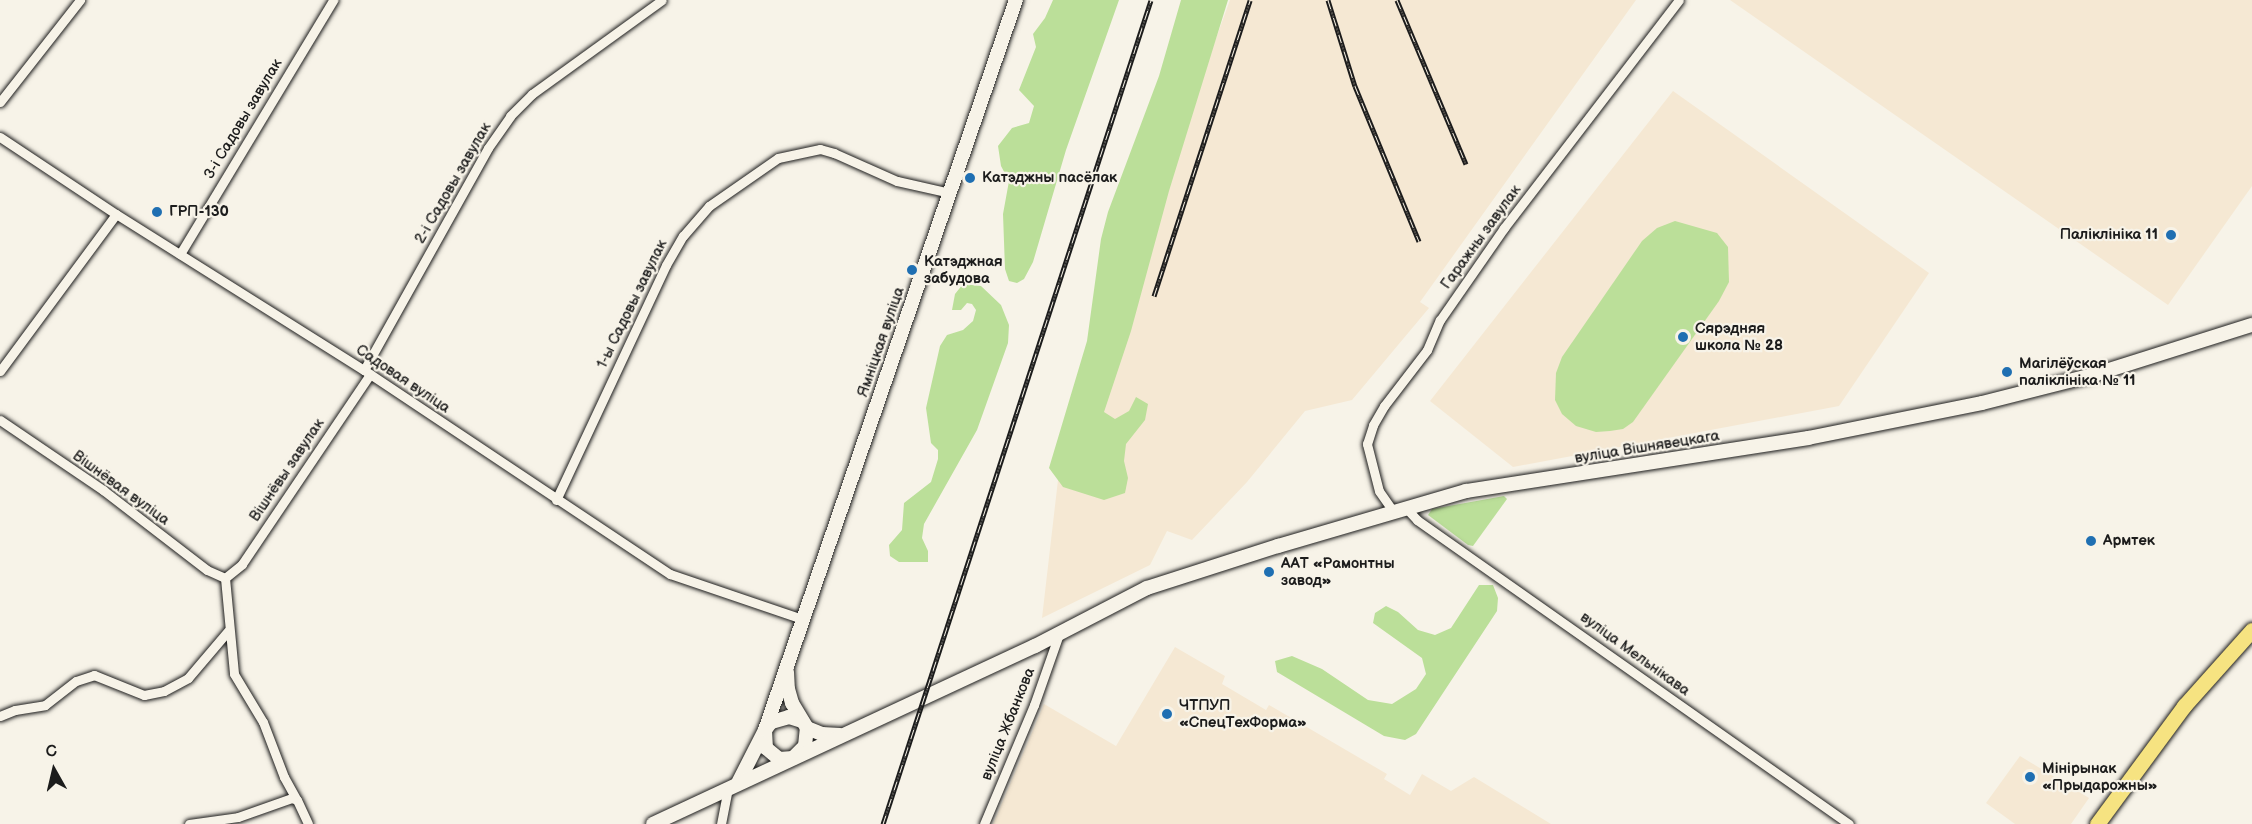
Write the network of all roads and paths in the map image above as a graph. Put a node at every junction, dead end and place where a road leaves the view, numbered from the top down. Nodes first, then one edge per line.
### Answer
1 (80, 0) edge
2 (333, 0) edge
3 (662, 0) edge
4 (1016, 0) edge
5 (1678, 0) edge
6 (0, 102) edge
7 (0, 137) edge
8 (950, 193) junction
9 (116, 214) junction
10 (180, 254) junction
11 (2252, 325) edge
12 (0, 371) edge
13 (367, 372) junction
14 (0, 420) edge
15 (556, 500) junction
16 (1399, 509) junction
17 (225, 578) junction
18 (802, 619) junction
19 (2252, 630) edge
20 (228, 631) junction
21 (1059, 634) junction
22 (787, 660) junction
23 (0, 716) edge
24 (804, 724) junction
25 (765, 730) junction
26 (842, 735) junction
27 (793, 758) junction
28 (733, 786) junction
29 (297, 800) junction
30 (189, 824) edge
31 (308, 824) edge
32 (653, 824) edge
33 (721, 824) edge
34 (984, 824) edge
35 (1850, 824) edge
36 (2097, 824) edge

1 - 6 street
2 - 10 street, 3-і Садовы завулак
3 - 13 street, 2-і Садовы завулак
4 - 8 main road, Ямніцкая вуліца
5 - 16 street, Гаражны завулак
7 - 9 street, Садовая вуліца
8 - 15 street, 1-ы Садовы завулак
8 - 18 main road, Ямніцкая вуліца
9 - 10 street, Садовая вуліца
9 - 12 street
10 - 13 street, Садовая вуліца
11 - 16 main road, вуліца Вішнявецкага
13 - 15 street, Садовая вуліца
13 - 17 street, Вішнёвы завулак
14 - 17 street, Вішнёвая вуліца
15 - 18 street, Садовая вуліца
16 - 21 main road, вуліца Вішнявецкага
16 - 35 street, вуліца Мельнікава
17 - 20 street
18 - 22 main road, Ямніцкая вуліца
19 - 36 main road
20 - 23 street
20 - 29 street
21 - 26 main road, вуліца Вішнявецкага
21 - 34 street, вуліца Жбанкова
22 - 24 main road
22 - 25 main road, Ямніцкая вуліца
24 - 25 main road
24 - 26 main road
24 - 27 main road
25 - 27 main road
25 - 28 main road, Ямніцкая вуліца
26 - 27 main road, вуліца Вішнявецкага
27 - 28 main road, вуліца Вішнявецкага
28 - 32 main road, вуліца Вішнявецкага
28 - 33 street
29 - 30 street
29 - 31 street

